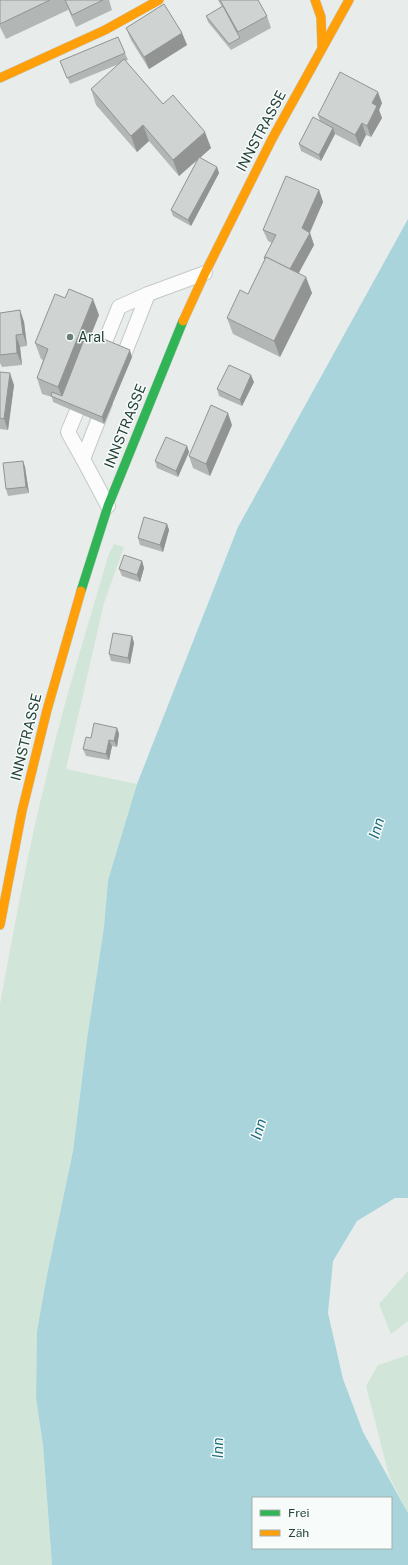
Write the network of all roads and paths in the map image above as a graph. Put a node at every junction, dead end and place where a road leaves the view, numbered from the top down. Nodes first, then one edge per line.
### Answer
1 (158, 0) edge
2 (315, 0) edge
3 (349, 0) edge
4 (322, 49) junction
5 (0, 78) edge
6 (205, 273) junction
7 (148, 294) junction
8 (95, 366) edge
9 (89, 380) edge
10 (83, 459) junction
11 (108, 506) junction
12 (0, 925) edge

1 - 5 main road
2 - 4 main road
3 - 4 main road, INNSTRASSE
4 - 6 main road, INNSTRASSE
6 - 7 lane
6 - 11 main road, INNSTRASSE
7 - 8 lane
7 - 10 lane
9 - 10 lane
10 - 11 lane
11 - 12 main road, INNSTRASSE

